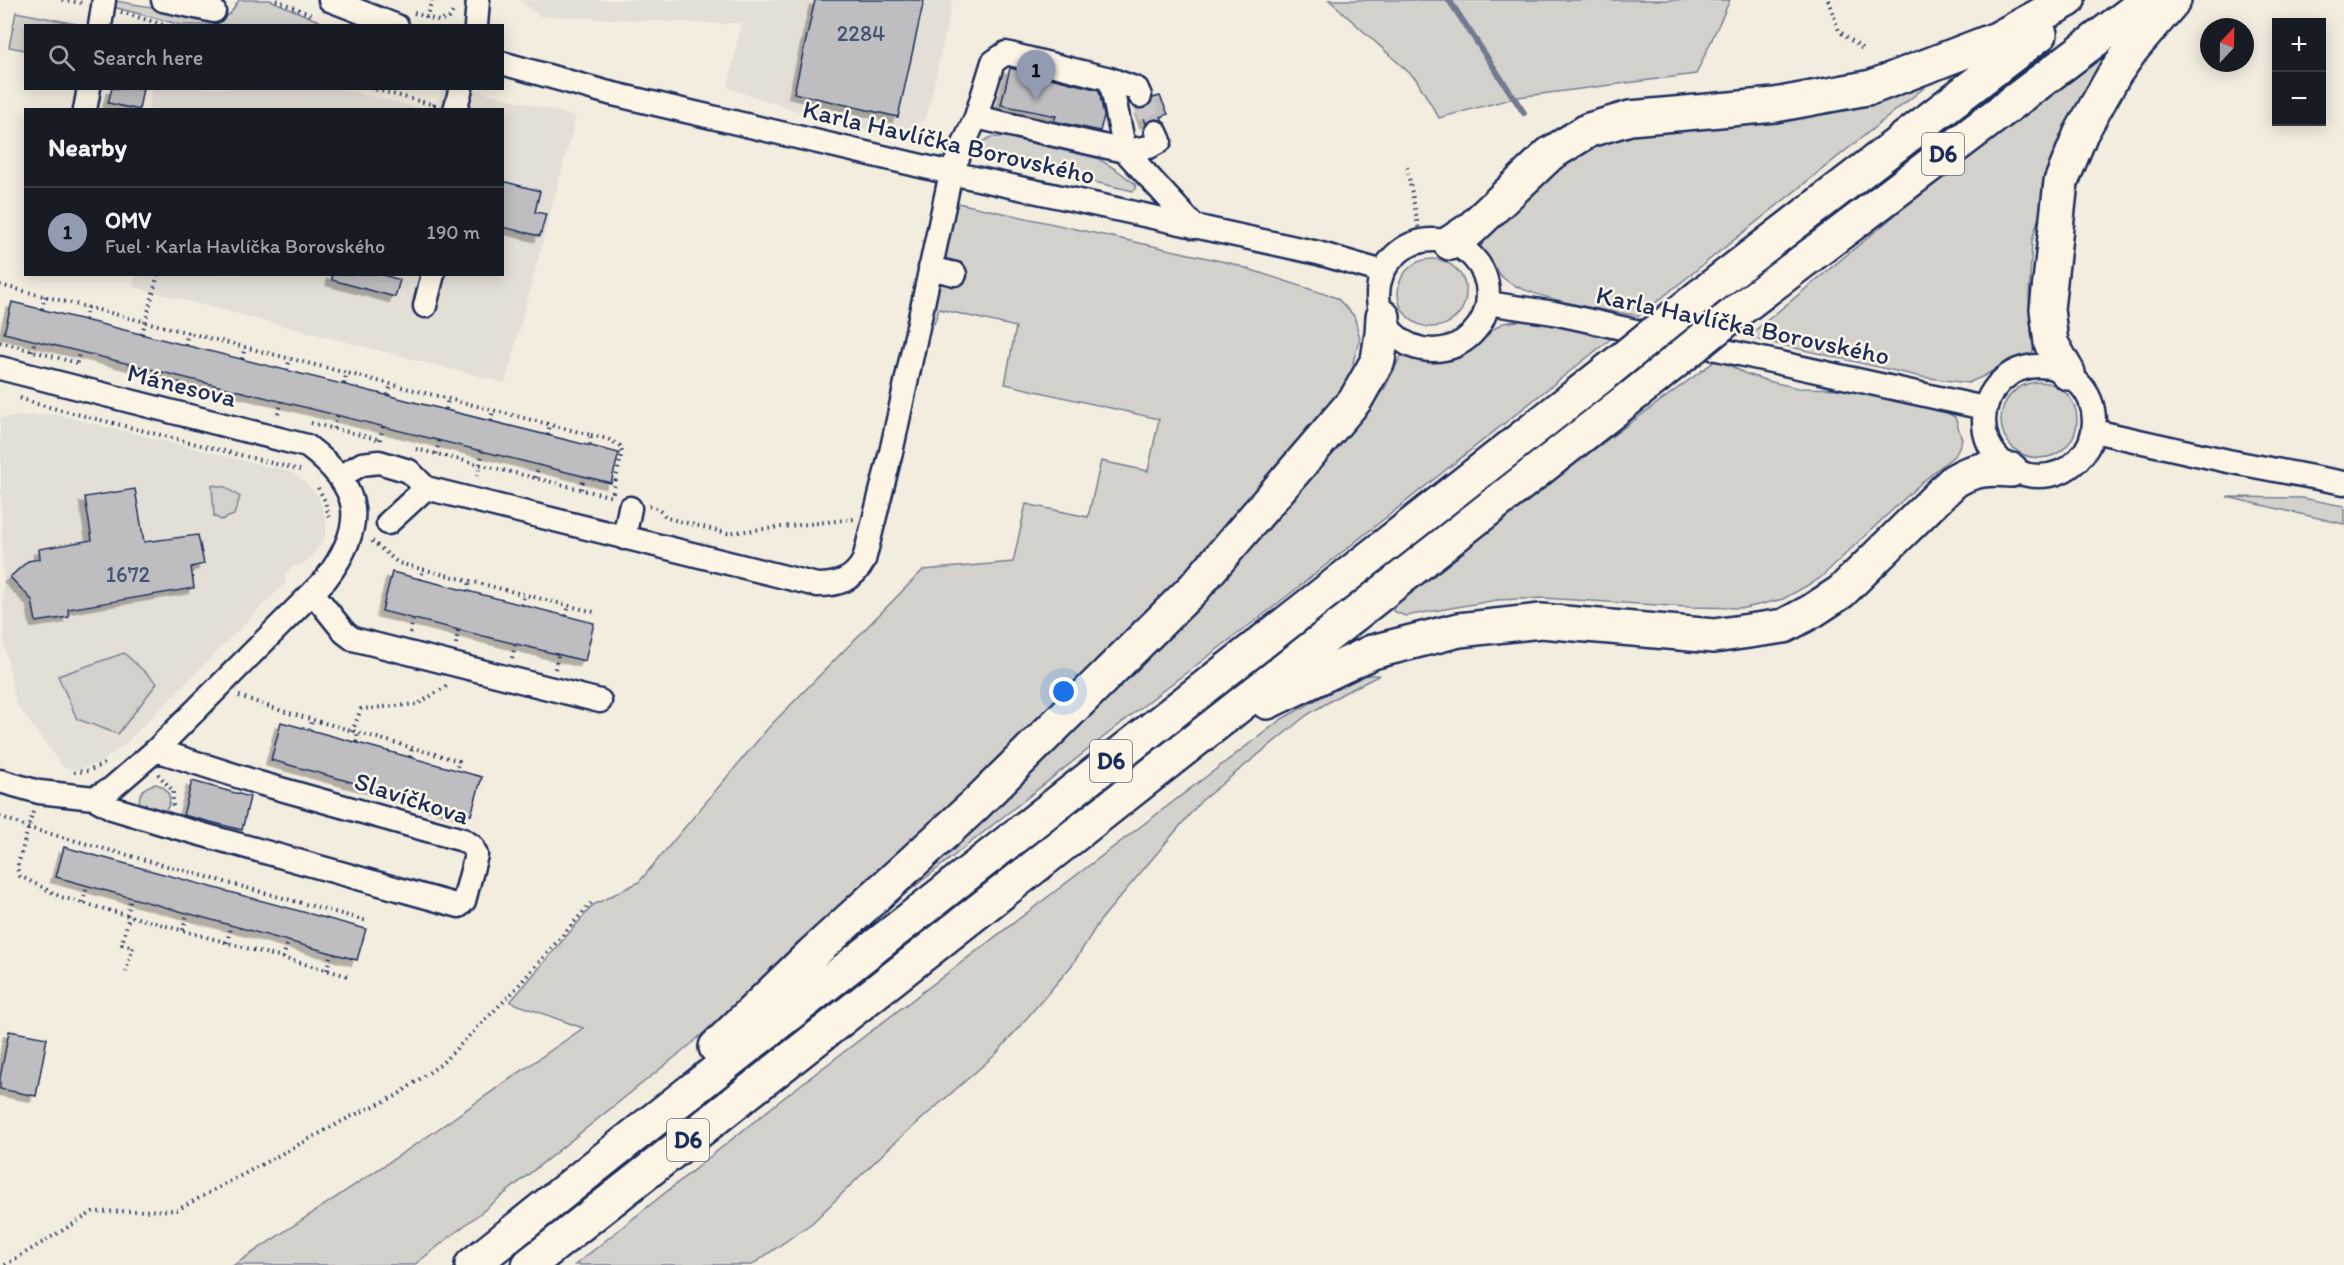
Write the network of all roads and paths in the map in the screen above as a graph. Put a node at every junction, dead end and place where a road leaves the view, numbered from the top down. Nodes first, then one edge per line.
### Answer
1 (104, 0) edge
2 (163, 0) edge
3 (276, 0) edge
4 (432, 0) edge
5 (478, 0) edge
6 (1828, 0) edge
7 (2068, 0) edge
8 (2085, 0) edge
9 (2148, 0) edge
10 (2174, 0) edge
11 (455, 6) dead end
12 (323, 8) edge
13 (214, 11) dead end
14 (100, 24) edge
15 (389, 24) edge
16 (476, 24) edge
17 (1864, 50) dead end
18 (504, 64) edge
19 (1110, 79) junction
20 (88, 90) edge
21 (378, 90) edge
22 (459, 90) edge
23 (1140, 96) tunnel mouth
24 (444, 107) edge
25 (85, 108) edge
26 (975, 117) junction
27 (1156, 132) dead end
28 (1125, 151) junction
29 (1407, 167) dead end
30 (951, 172) junction
31 (1195, 227) junction
32 (1436, 242) junction
33 (930, 268) junction
34 (1383, 272) junction
35 (955, 274) dead end
36 (157, 276) edge
37 (432, 276) edge
38 (0, 285) edge
39 (45, 296) junction
40 (1488, 303) junction
41 (425, 306) dead end
42 (87, 307) junction
43 (42, 309) dead end
44 (1383, 317) junction
45 (85, 320) dead end
46 (145, 321) junction
47 (188, 332) junction
48 (142, 334) dead end
49 (35, 340) dead end
50 (0, 342) edge
51 (185, 345) dead end
52 (245, 347) junction
53 (32, 351) junction
54 (79, 352) dead end
55 (290, 358) junction
56 (242, 359) dead end
57 (77, 363) junction
58 (88, 366) dead end
59 (136, 366) dead end
60 (0, 368) edge
61 (288, 370) dead end
62 (347, 372) junction
63 (2068, 373) junction
64 (122, 374) dead end
65 (134, 377) junction
66 (181, 377) dead end
67 (145, 380) dead end
68 (156, 383) dead end
69 (344, 384) dead end
70 (391, 384) junction
71 (178, 388) junction
72 (237, 391) dead end
73 (201, 394) dead end
74 (388, 395) dead end
75 (15, 396) dead end
76 (448, 398) junction
77 (223, 400) dead end
78 (282, 402) dead end
79 (234, 403) junction
80 (245, 406) dead end
81 (1984, 408) junction
82 (446, 409) dead end
83 (493, 410) junction
84 (267, 412) dead end
85 (337, 416) dead end
86 (301, 420) dead end
87 (490, 421) dead end
88 (550, 424) junction
89 (383, 427) dead end
90 (334, 429) junction
91 (2094, 431) junction
92 (548, 435) dead end
93 (591, 435) junction
94 (380, 440) junction
95 (439, 441) dead end
96 (390, 442) dead end
97 (590, 445) dead end
98 (409, 447) dead end
99 (483, 452) dead end
100 (436, 454) junction
101 (480, 464) junction
102 (538, 466) dead end
103 (2011, 470) junction
104 (305, 473) dead end
105 (341, 476) junction
106 (477, 477) dead end
107 (584, 477) dead end
108 (536, 478) junction
109 (2344, 483) edge
110 (317, 485) dead end
111 (426, 488) junction
112 (581, 489) junction
113 (626, 502) junction
114 (875, 516) junction
115 (388, 523) dead end
116 (354, 524) junction
117 (624, 538) junction
118 (423, 570) junction
119 (420, 580) dead end
120 (470, 581) junction
121 (468, 591) dead end
122 (313, 593) junction
123 (524, 595) junction
124 (522, 605) dead end
125 (569, 606) junction
126 (594, 612) dead end
127 (566, 616) dead end
128 (475, 669) junction
129 (218, 688) junction
130 (600, 701) dead end
131 (312, 720) junction
132 (1214, 727) junction
133 (310, 730) dead end
134 (352, 732) junction
135 (358, 733) junction
136 (356, 742) dead end
137 (412, 748) junction
138 (150, 756) junction
139 (410, 757) dead end
140 (106, 763) dead end
141 (456, 770) dead end
142 (67, 773) dead end
143 (0, 781) edge
144 (39, 792) junction
145 (94, 798) junction
146 (0, 816) edge
147 (168, 825) junction
148 (29, 828) junction
149 (197, 874) junction
150 (195, 882) dead end
151 (87, 886) dead end
152 (241, 886) junction
153 (239, 894) dead end
154 (131, 898) dead end
155 (296, 901) junction
156 (83, 903) junction
157 (591, 903) dead end
158 (295, 909) dead end
159 (187, 913) dead end
160 (340, 913) junction
161 (128, 915) junction
162 (339, 921) dead end
163 (367, 921) dead end
164 (231, 925) dead end
165 (183, 930) junction
166 (288, 941) dead end
167 (227, 943) junction
168 (331, 952) dead end
169 (283, 958) junction
170 (327, 970) junction
171 (126, 972) dead end
172 (348, 976) dead end
173 (612, 1153) junction
174 (5, 1265) edge
175 (472, 1265) edge
176 (529, 1265) edge

1 - 14 street
2 - 13 street
3 - 12 path
4 - 11 path
5 - 16 street
6 - 17 path
7 - 32 highway
8 - 173 highway, D6, bridge
9 - 132 highway, D6, bridge
10 - 63 highway
12 - 15 street
18 - 30 street, Karla Havlíčka Borovského
19 - 23 street
19 - 26 street
19 - 28 street
20 - 25 street
21 - 24 path
22 - 24 street
26 - 28 street
26 - 30 street
27 - 28 street
28 - 31 street
29 - 32 path
30 - 31 street, Karla Havlíčka Borovského
30 - 33 street
31 - 34 street, Karla Havlíčka Borovského
32 - 34 street
32 - 40 street
33 - 35 street
33 - 114 street
34 - 44 street
36 - 46 path
37 - 41 street
38 - 39 path
39 - 42 path
39 - 43 path
40 - 44 street
40 - 81 street, Karla Havlíčka Borovského
42 - 45 path
42 - 46 path
44 - 173 highway
46 - 47 path
46 - 48 path
47 - 51 path
47 - 52 path
49 - 53 path
50 - 53 path
52 - 55 path
52 - 56 path
53 - 57 path
54 - 57 path
55 - 61 path
55 - 62 path
57 - 58 path
59 - 65 path
60 - 105 street, Mánesova
62 - 69 path
62 - 70 path
63 - 81 street
63 - 91 street
64 - 65 path
65 - 67 path
66 - 71 path
68 - 71 path
70 - 74 path
70 - 76 path
71 - 73 path
72 - 79 path
75 - 104 path
76 - 82 path
76 - 83 path
77 - 79 path
78 - 84 path
79 - 80 path
81 - 103 street
83 - 87 path
83 - 88 path
85 - 90 path
86 - 90 path
88 - 92 path
88 - 93 path
89 - 94 path
90 - 94 path
91 - 103 street
91 - 109 street
93 - 97 path
93 - 113 path
94 - 96 path
95 - 100 path
98 - 100 path
99 - 101 path
100 - 101 path
101 - 106 path
101 - 108 path
102 - 108 path
103 - 132 highway
105 - 111 street
105 - 116 street, Mánesova
107 - 112 path
108 - 112 path
110 - 116 path
111 - 115 street
111 - 117 street
112 - 113 path
113 - 114 path
113 - 117 street
114 - 117 street
116 - 118 path
116 - 122 street, Mánesova
118 - 119 path
118 - 120 path
120 - 121 path
120 - 123 path
122 - 128 street
122 - 129 street, Mánesova
123 - 124 path
123 - 125 path
125 - 126 path
125 - 127 path
128 - 130 street
128 - 134 path
129 - 131 path
129 - 138 street, Mánesova
131 - 133 path
131 - 134 path
132 - 176 highway, D6
134 - 135 path
135 - 136 path
135 - 137 path
137 - 139 path
137 - 141 path
138 - 145 street
138 - 147 path
138 - 147 street, Slavíčkova
140 - 142 path
143 - 144 street, Slavíčkova
144 - 145 street, Slavíčkova
144 - 148 path
145 - 147 street, Slavíčkova
146 - 148 path
148 - 149 path
148 - 156 path
149 - 150 path
149 - 152 path
151 - 156 path
152 - 153 path
152 - 155 path
154 - 161 path
155 - 158 path
155 - 160 path
156 - 161 path
157 - 174 path
159 - 165 path
160 - 162 path
160 - 163 path
161 - 165 path
161 - 171 path
164 - 167 path
165 - 167 path
166 - 169 path
167 - 169 path
168 - 170 path
169 - 170 path
170 - 172 path
173 - 175 highway, D6

